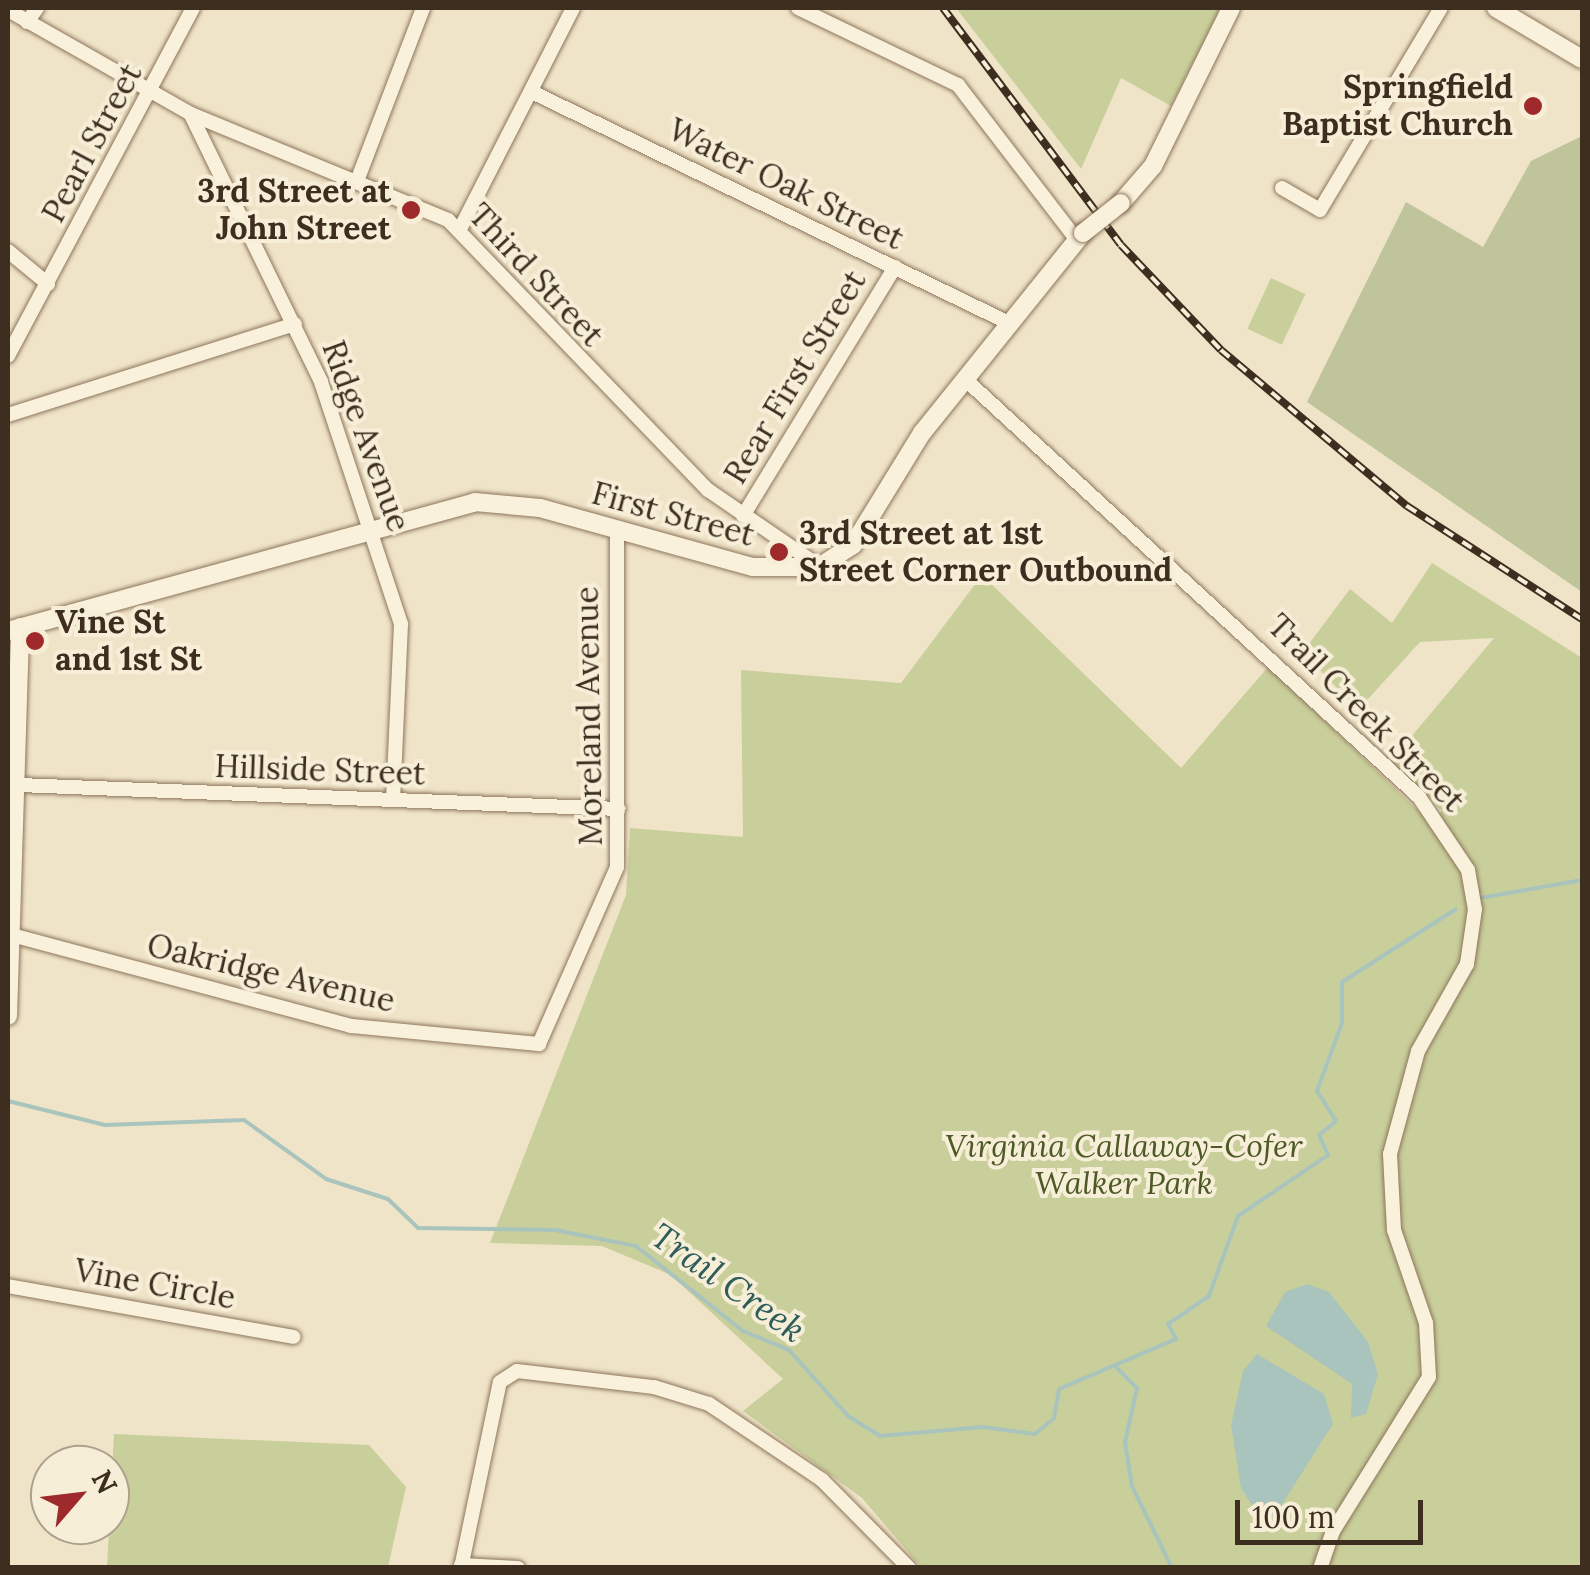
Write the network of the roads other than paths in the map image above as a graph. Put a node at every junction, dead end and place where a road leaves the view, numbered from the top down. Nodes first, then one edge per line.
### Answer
1 (36, 8) edge
2 (193, 8) edge
3 (424, 8) edge
4 (573, 8) edge
5 (798, 8) edge
6 (1231, 8) edge
7 (1441, 8) edge
8 (1496, 8) edge
9 (8, 10) edge
10 (27, 22) junction
11 (1582, 60) edge
12 (150, 88) junction
13 (536, 94) junction
14 (191, 114) junction
15 (357, 181) junction
16 (1282, 188) dead end
17 (460, 228) junction
18 (1080, 237) junction
19 (8, 250) edge
20 (894, 267) junction
21 (48, 284) junction
22 (295, 324) junction
23 (1011, 324) junction
24 (8, 356) edge
25 (966, 380) junction
26 (8, 414) edge
27 (743, 516) junction
28 (373, 530) junction
29 (616, 530) junction
30 (819, 566) junction
31 (14, 629) edge
32 (20, 786) junction
33 (393, 800) junction
34 (619, 810) junction
35 (12, 936) junction
36 (8, 1016) edge
37 (521, 1048) joint
38 (8, 1286) edge
39 (293, 1337) dead end
40 (461, 1566) edge
41 (518, 1568) edge
42 (909, 1568) edge
43 (1320, 1568) edge

1 - 10 street
2 - 12 street, Pearl Street
3 - 15 street
4 - 13 street
5 - 18 street
6 - 18 street, bridge
7 - 16 street
8 - 11 street
9 - 10 street, Third Street
10 - 12 street, Third Street
12 - 14 street, Third Street
12 - 21 street, Pearl Street
13 - 17 street
13 - 20 street, Water Oak Street
14 - 15 street, Third Street
14 - 22 street, Ridge Avenue
15 - 17 street, Third Street
17 - 27 street, Third Street
18 - 23 street
19 - 21 street
20 - 23 street, Water Oak Street
20 - 27 street, Rear First Street
21 - 24 street, Pearl Street
22 - 26 street
22 - 28 street, Ridge Avenue
23 - 25 street
25 - 30 street
25 - 43 street, Trail Creek Street
27 - 30 street, Third Street
28 - 29 street, First Street
28 - 31 street, First Street
28 - 33 street, Ridge Avenue
29 - 30 street, First Street
29 - 34 street, Moreland Avenue
31 - 32 street
32 - 33 street, Hillside Street
32 - 35 street
33 - 34 street, Hillside Street
34 - 37 street, Moreland Avenue
35 - 36 street
35 - 37 street, Oakridge Avenue
38 - 39 street, Vine Circle
40 - 41 street
40 - 42 street

